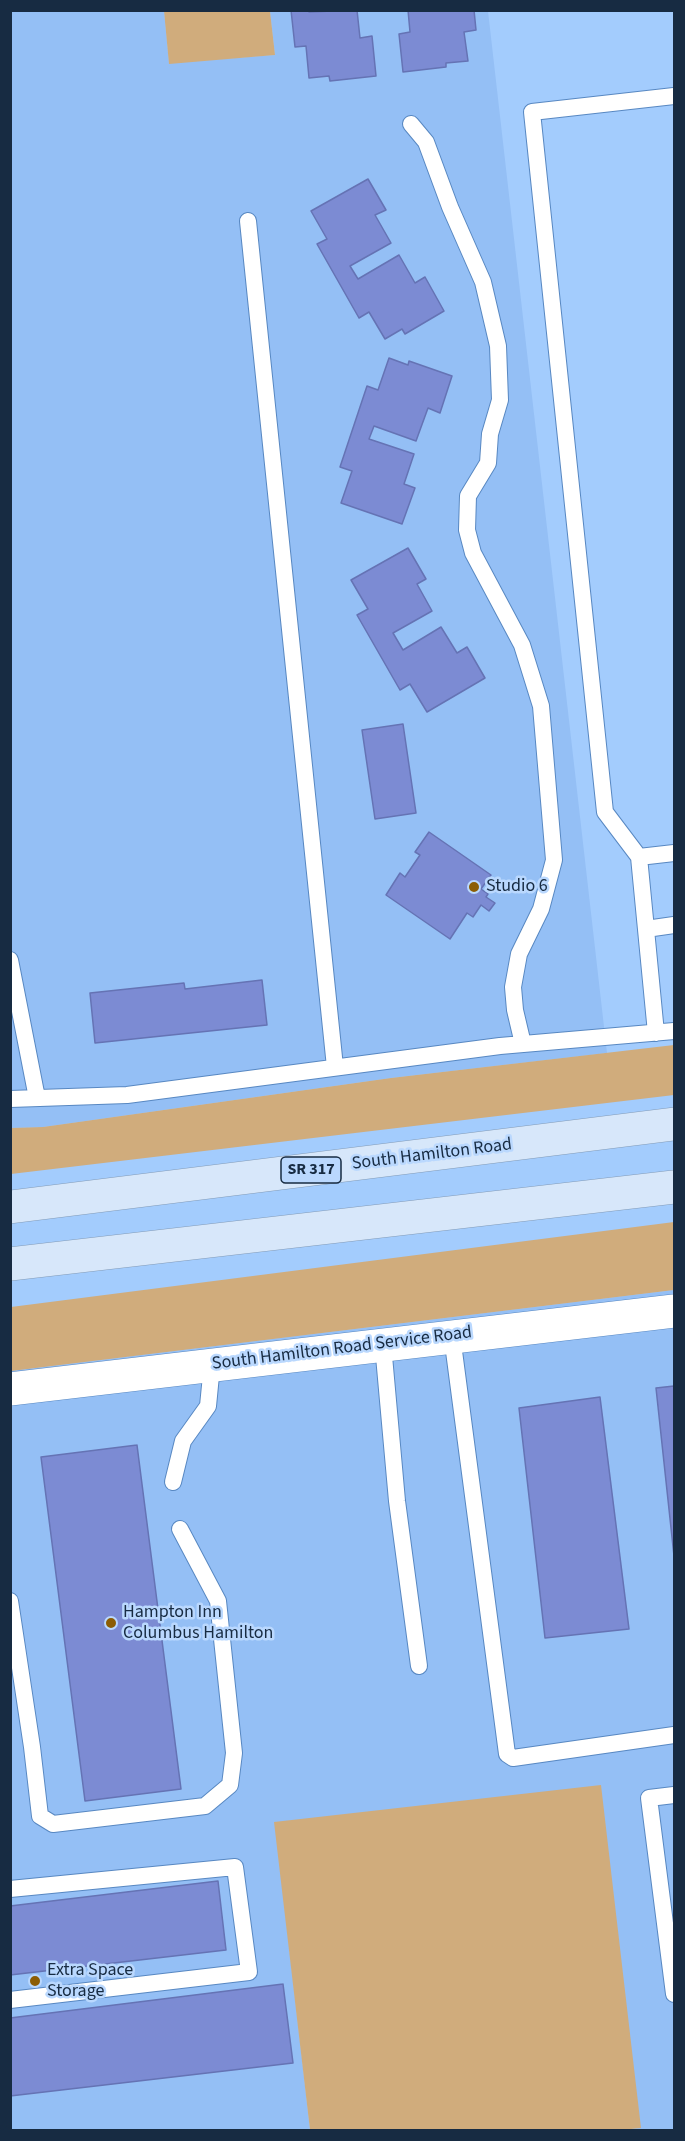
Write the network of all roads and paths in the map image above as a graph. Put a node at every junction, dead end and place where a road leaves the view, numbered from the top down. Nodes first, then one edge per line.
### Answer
1 (675, 96) edge
2 (411, 124) dead end
3 (248, 221) dead end
4 (675, 853) edge
5 (639, 857) junction
6 (675, 925) edge
7 (646, 928) junction
8 (10, 960) edge
9 (675, 1031) edge
10 (656, 1033) junction
11 (523, 1044) junction
12 (335, 1067) junction
13 (37, 1098) junction
14 (10, 1099) edge
15 (675, 1124) edge
16 (675, 1187) edge
17 (10, 1207) edge
18 (10, 1264) edge
19 (675, 1311) edge
20 (452, 1336) junction
21 (383, 1345) junction
22 (212, 1365) junction
23 (10, 1389) edge
24 (173, 1482) dead end
25 (180, 1529) dead end
26 (10, 1601) edge
27 (419, 1666) dead end
28 (675, 1735) edge
29 (675, 1795) edge
30 (10, 1889) edge
31 (675, 1994) edge
32 (10, 2000) edge

1 - 5 lane
2 - 11 lane
3 - 12 lane
4 - 5 lane
5 - 7 lane
6 - 7 lane
7 - 10 lane
8 - 13 lane
9 - 10 lane
10 - 11 lane
11 - 12 lane
12 - 13 lane
13 - 14 lane
15 - 17 main road, South Hamilton Road / SR 317
16 - 18 main road
19 - 20 street, South Hamilton Road Service Road
20 - 21 street, South Hamilton Road Service Road
20 - 28 lane
21 - 22 street, South Hamilton Road Service Road
21 - 27 lane
22 - 23 street, South Hamilton Road Service Road
22 - 24 lane
25 - 26 lane
29 - 31 lane
30 - 32 lane

